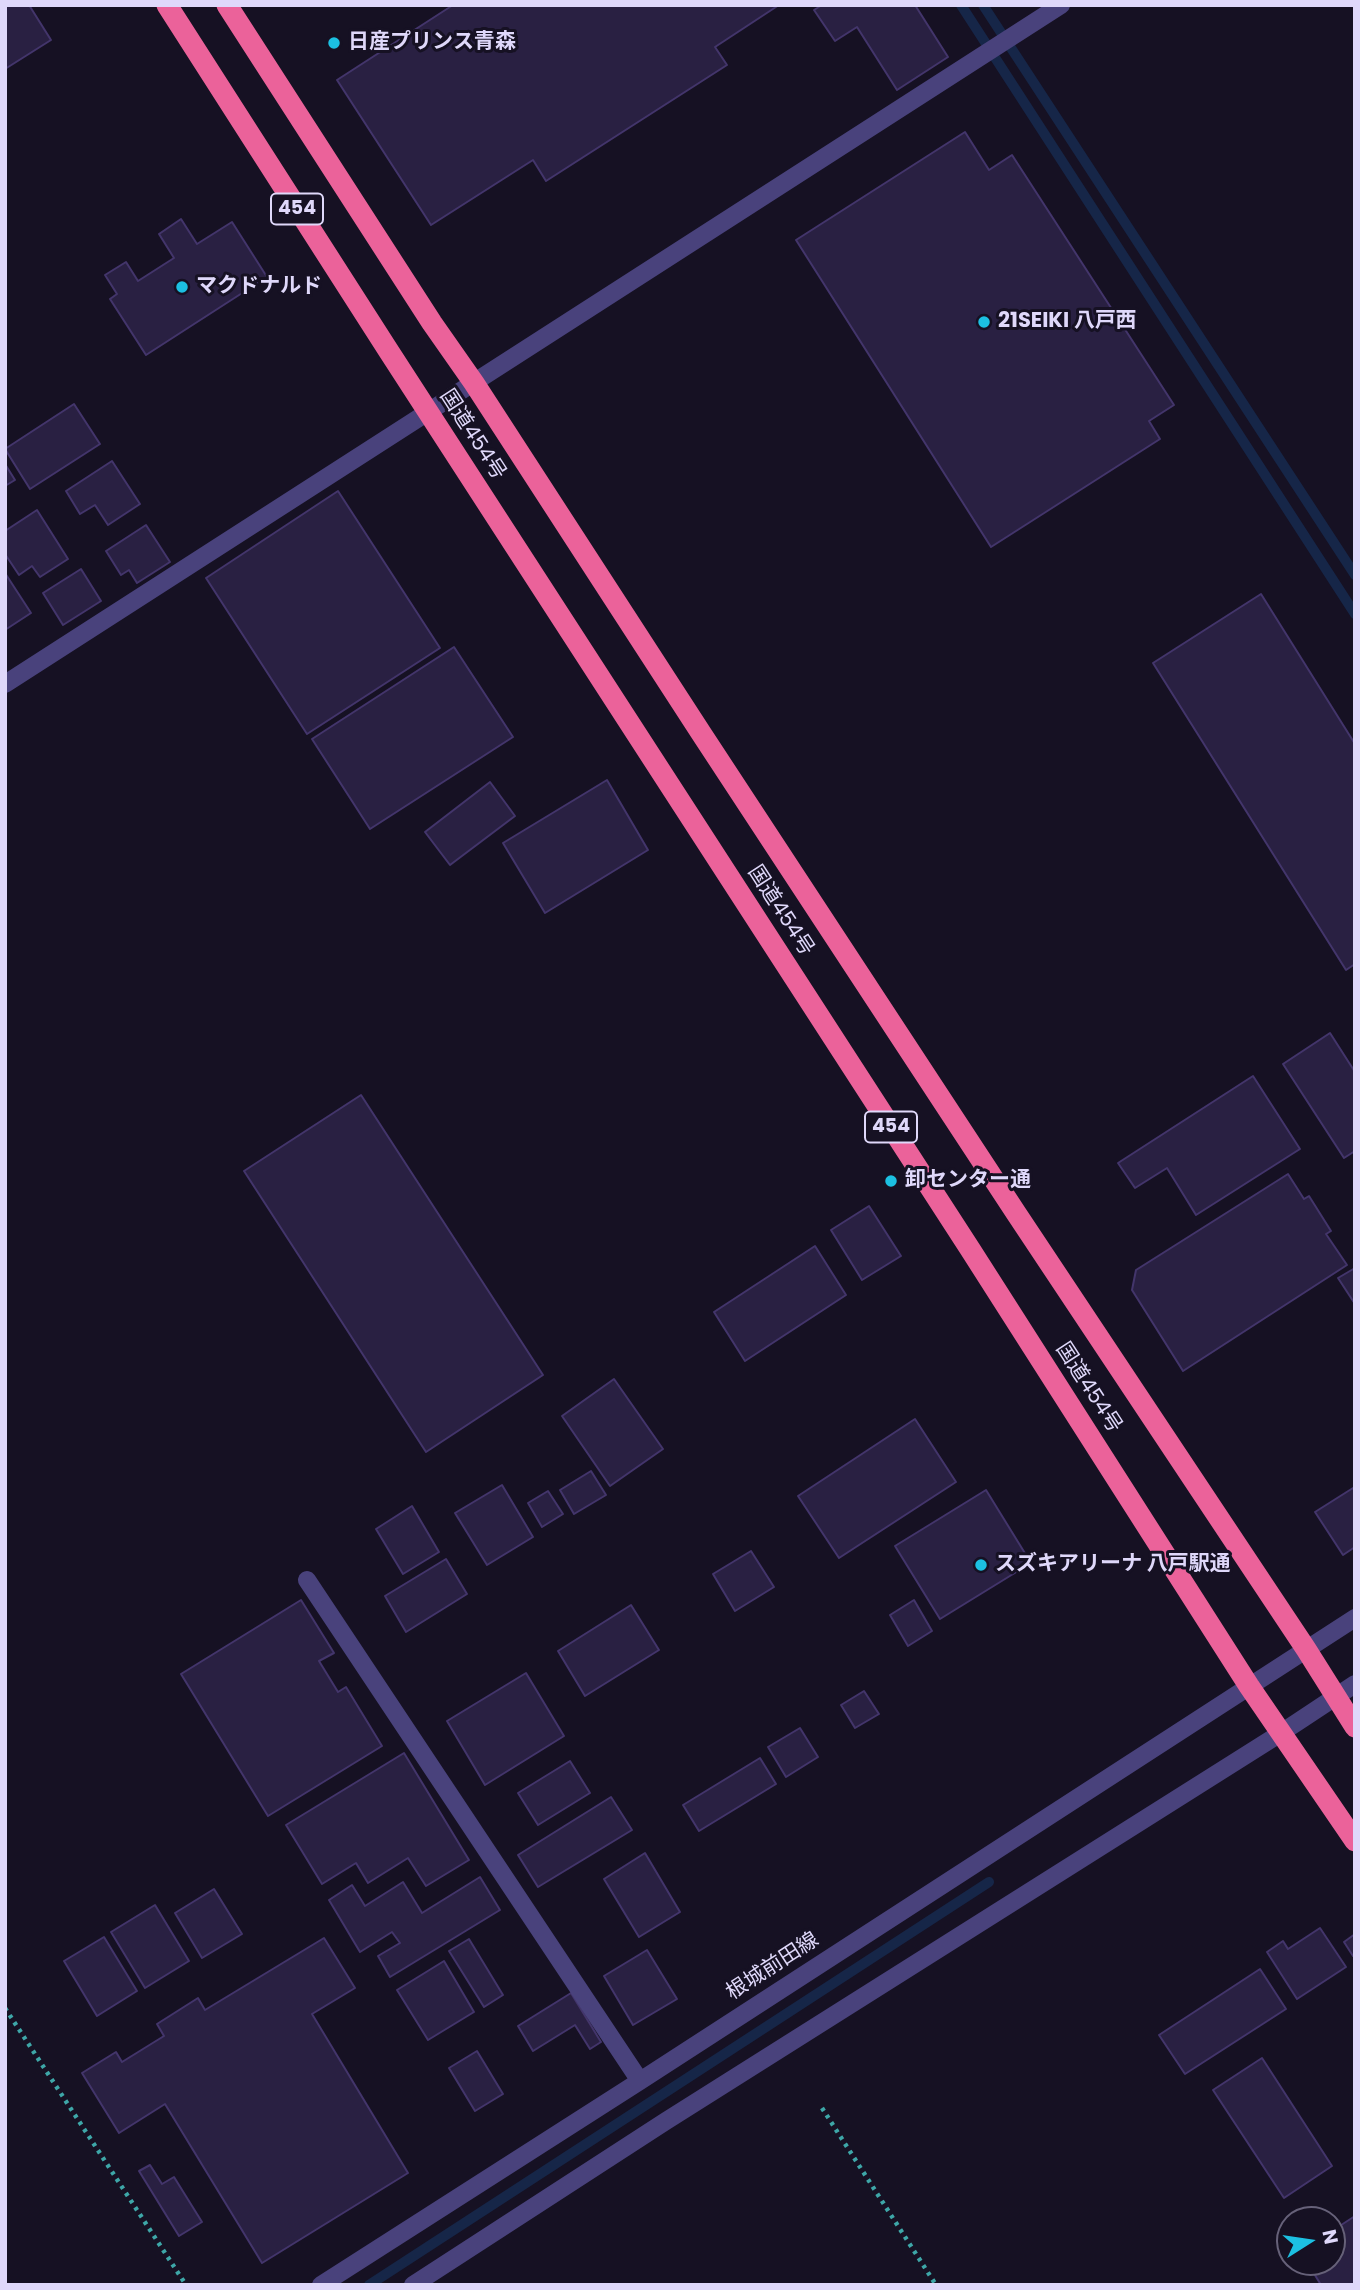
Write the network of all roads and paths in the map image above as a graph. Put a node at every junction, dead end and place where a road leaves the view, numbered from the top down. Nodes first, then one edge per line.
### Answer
1 (167, 5) edge
2 (227, 5) edge
3 (1061, 5) edge
4 (474, 383) junction
5 (428, 411) junction
6 (5, 684) edge
7 (307, 1580) dead end
8 (1355, 1618) edge
9 (1306, 1649) junction
10 (1355, 1684) edge
11 (1249, 1686) junction
12 (1336, 1697) junction
13 (1355, 1727) edge
14 (1281, 1733) junction
15 (1355, 1841) edge
16 (5, 2008) edge
17 (640, 2081) junction
18 (822, 2108) dead end
19 (186, 2285) edge
20 (321, 2285) edge
21 (413, 2285) edge
22 (936, 2285) edge

1 - 5 highway, 国道454号 / 454
2 - 4 highway, 国道454号 / 454
3 - 4 street
4 - 5 street
4 - 9 highway, 国道454号 / 454
5 - 6 street
5 - 11 highway, 国道454号 / 454
7 - 17 street
8 - 9 street, 根城前田線
9 - 11 street, 根城前田線
9 - 12 highway, 国道454号 / 454
10 - 12 street
11 - 14 highway, 国道454号 / 454
11 - 17 street, 根城前田線
12 - 13 highway, 国道454号 / 454
12 - 14 street
14 - 15 highway, 国道454号 / 454
14 - 21 street
16 - 19 path
17 - 20 street, 根城前田線
18 - 22 path

